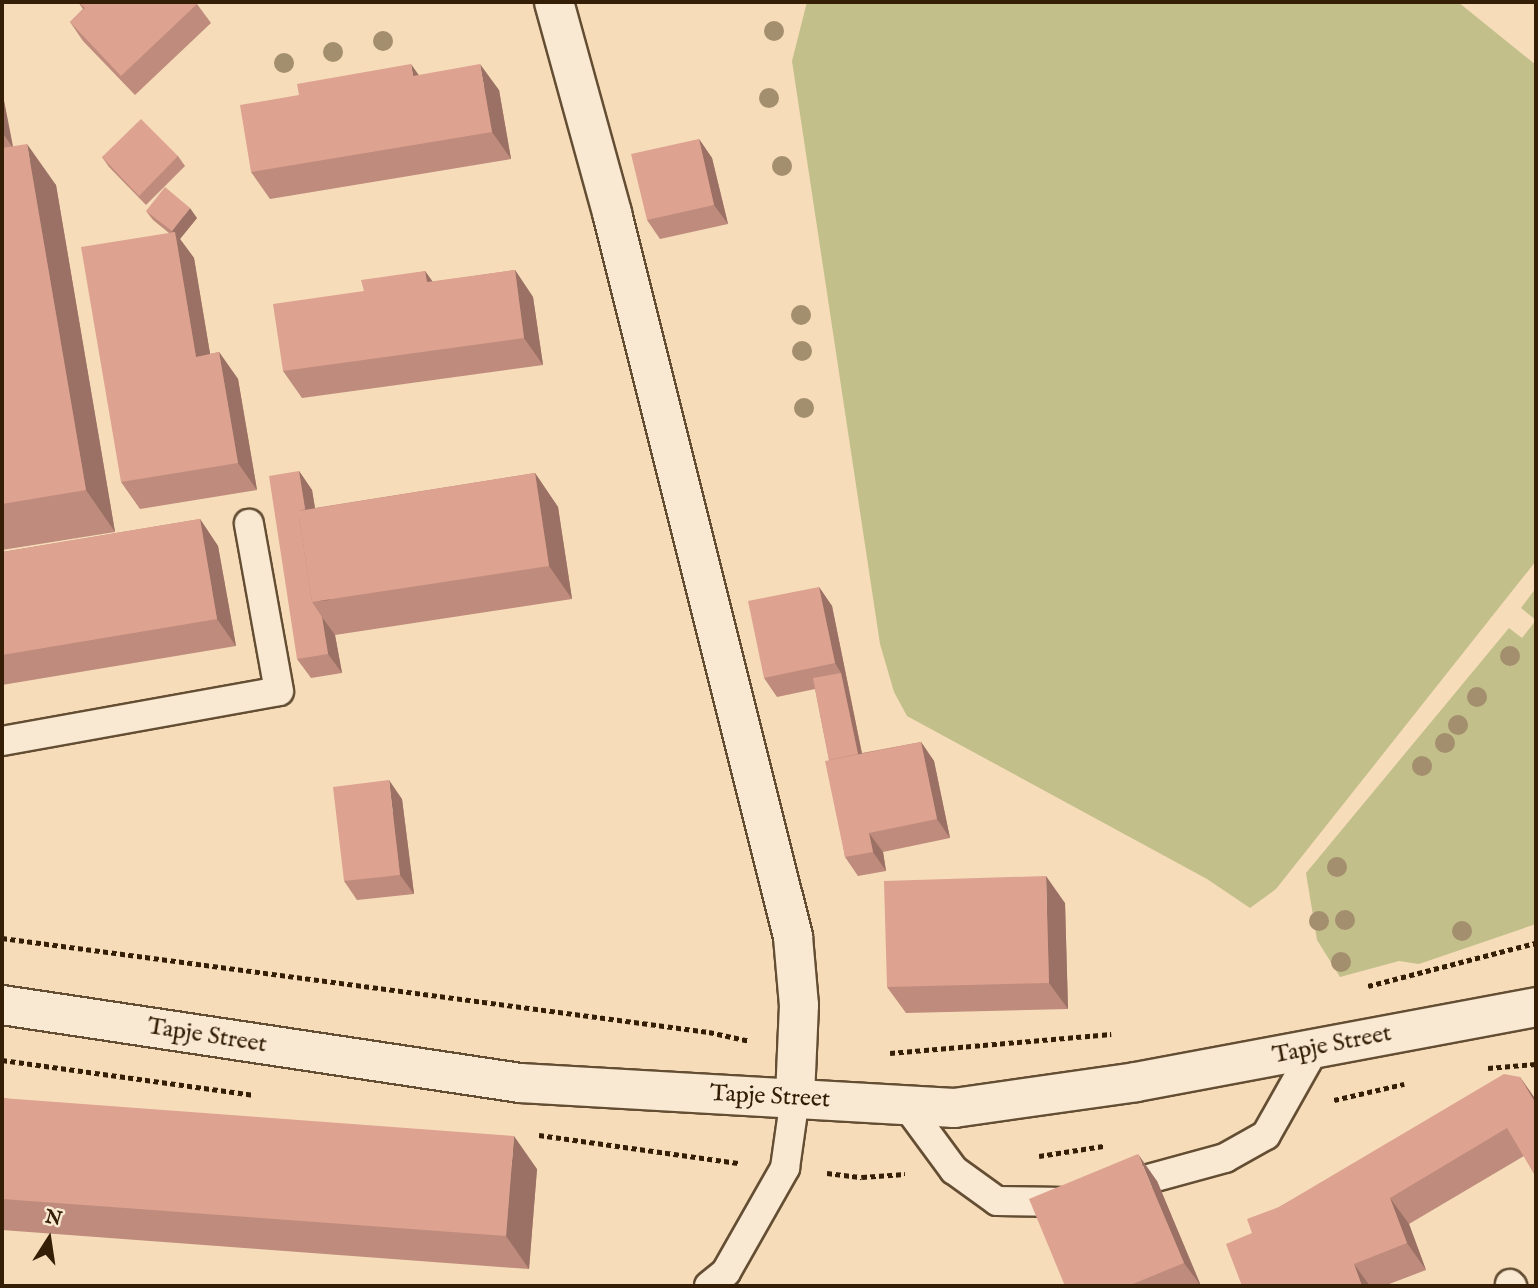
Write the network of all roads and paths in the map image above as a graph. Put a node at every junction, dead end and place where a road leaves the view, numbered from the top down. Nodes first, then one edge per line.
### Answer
1 (554, 2) edge
2 (249, 524) dead end
3 (2, 741) edge
4 (2, 938) edge
5 (1536, 943) edge
6 (1356, 989) dead end
7 (2, 1005) edge
8 (1536, 1006) edge
9 (1125, 1032) dead end
10 (1315, 1048) junction
11 (797, 1052) junction
12 (878, 1054) dead end
13 (795, 1098) junction
14 (906, 1105) junction
15 (709, 1286) edge

1 - 11 street
2 - 3 lane
4 - 11 path
5 - 6 path
7 - 13 street, Tapje Street
8 - 10 street, Tapje Street
9 - 12 path
10 - 14 street, Tapje Street
10 - 14 lane
11 - 13 street
13 - 14 street, Tapje Street
13 - 15 lane

